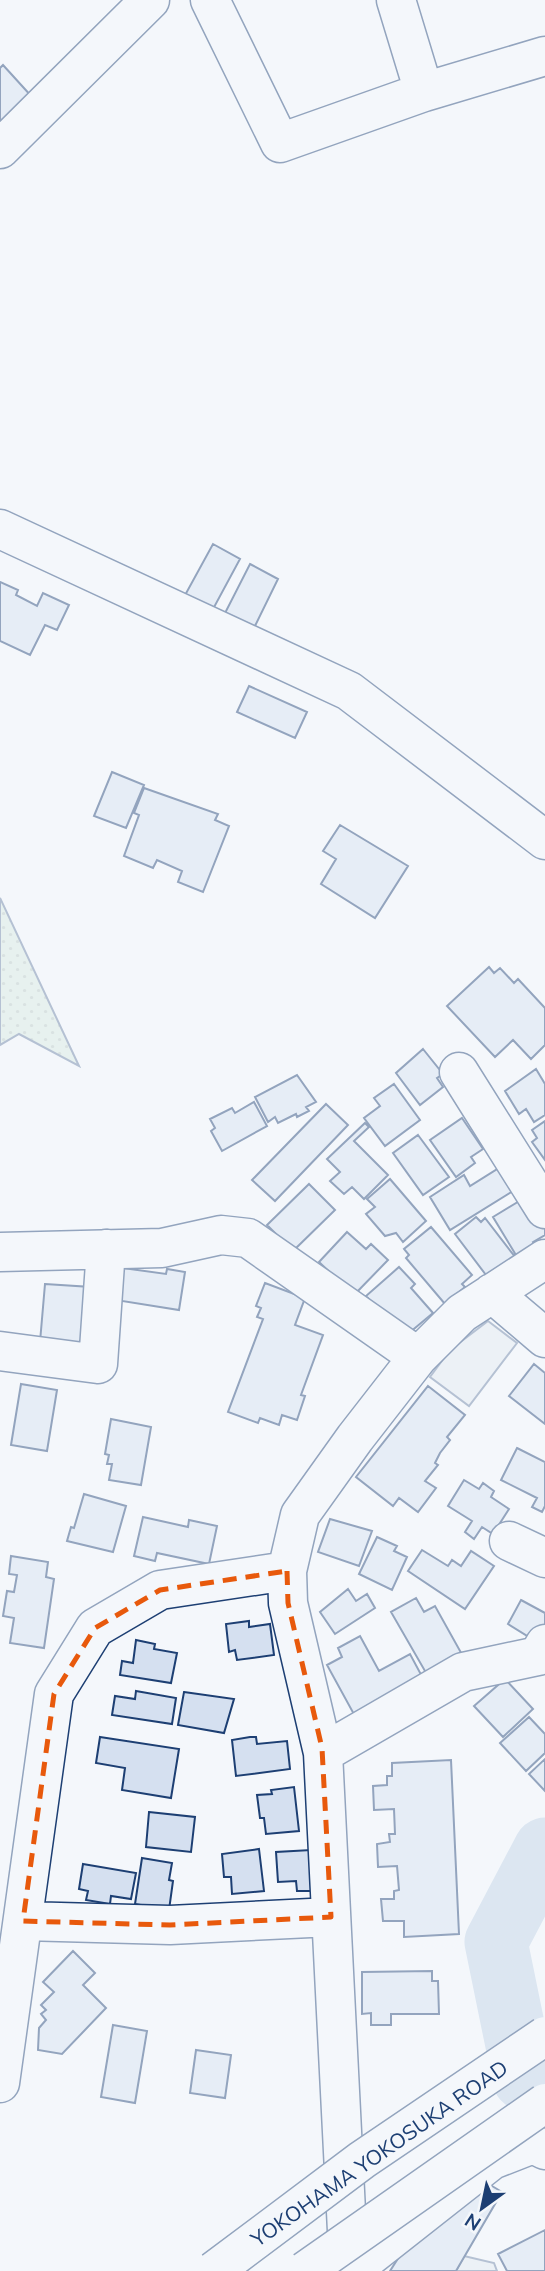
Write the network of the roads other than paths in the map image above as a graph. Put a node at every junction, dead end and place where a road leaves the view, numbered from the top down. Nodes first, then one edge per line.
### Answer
1 (150, 0) edge
2 (210, 0) edge
3 (396, 0) edge
4 (545, 56) edge
5 (424, 92) junction
6 (0, 149) edge
7 (0, 529) edge
8 (545, 840) edge
9 (459, 1072) dead end
10 (545, 1209) edge
11 (106, 1249) junction
12 (0, 1252) edge
13 (545, 1259) edge
14 (492, 1293) junction
15 (545, 1338) edge
16 (0, 1351) edge
17 (418, 1357) junction
18 (509, 1541) dead end
19 (545, 1558) edge
20 (287, 1572) junction
21 (545, 1644) edge
22 (323, 1754) junction
23 (331, 1917) junction
24 (14, 1935) edge
25 (545, 2036) edge
26 (0, 2082) edge
27 (545, 2103) edge
28 (545, 2150) edge
29 (214, 2271) edge
30 (305, 2271) edge
31 (350, 2271) edge

1 - 6 main road
2 - 5 main road
3 - 5 main road
4 - 5 main road
7 - 8 main road
9 - 10 main road
11 - 12 main road
11 - 16 main road
11 - 17 main road
13 - 14 main road
14 - 15 main road
14 - 17 main road
17 - 20 main road
18 - 19 main road
20 - 22 main road
20 - 24 main road
21 - 22 main road
22 - 23 main road
23 - 24 main road
23 - 31 main road
24 - 26 main road
25 - 29 main road, YOKOHAMA YOKOSUKA ROAD, bridge
27 - 30 main road, bridge
28 - 31 main road

